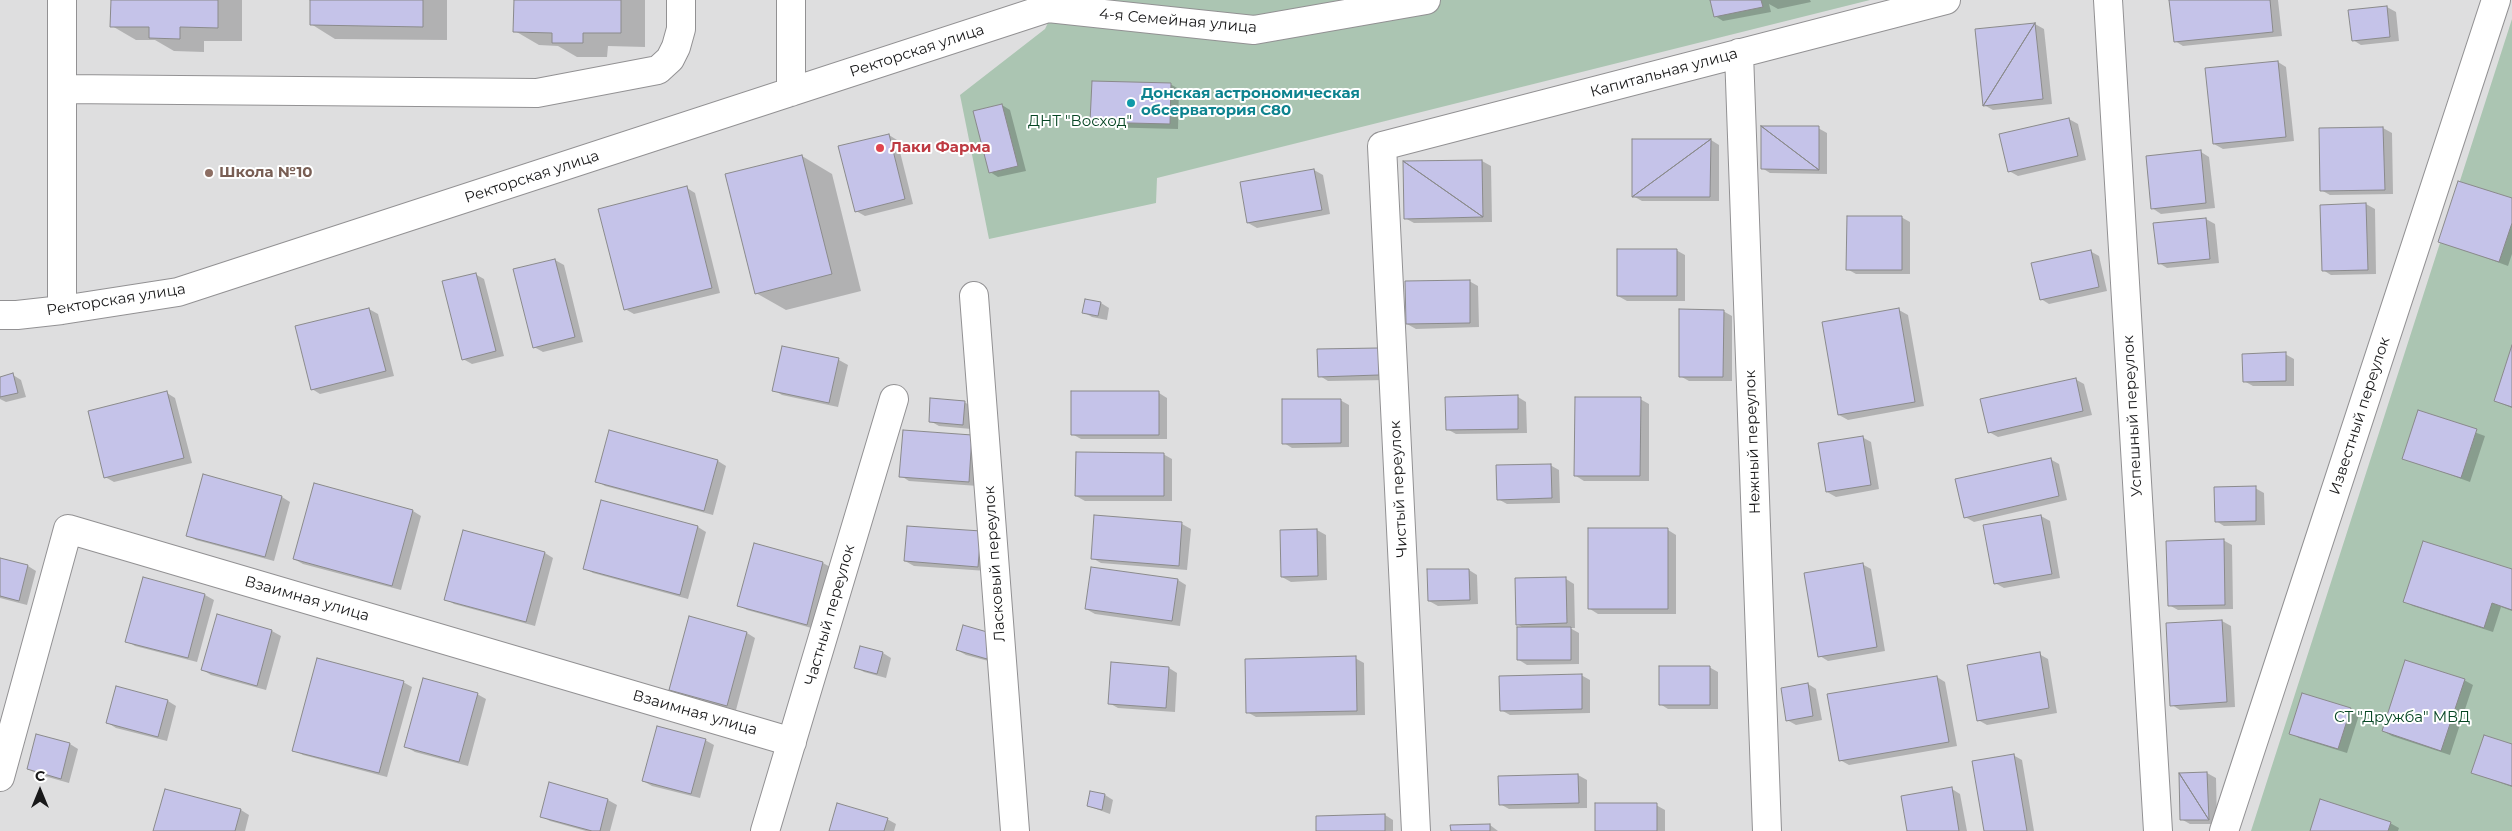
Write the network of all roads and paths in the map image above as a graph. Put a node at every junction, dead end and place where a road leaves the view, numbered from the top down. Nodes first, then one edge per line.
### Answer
1 (62, 0) edge
2 (681, 0) edge
3 (791, 0) edge
4 (1094, 0) edge
5 (1426, 0) edge
6 (1946, 0) edge
7 (2108, 0) edge
8 (2496, 0) edge
9 (1049, 4) edge
10 (1739, 53) junction
11 (62, 89) junction
12 (791, 92) junction
13 (1382, 146) joint
14 (974, 296) dead end
15 (62, 310) junction
16 (0, 314) edge
17 (894, 399) dead end
18 (792, 742) junction
19 (0, 777) edge
20 (765, 831) edge
21 (1015, 831) edge
22 (1416, 831) edge
23 (1767, 831) edge
24 (2158, 831) edge
25 (2224, 831) edge

1 - 11 street
2 - 11 street
3 - 12 street
4 - 9 street, Ректорская улица
5 - 9 street, 4-я Семейная улица
6 - 10 street, Капитальная улица
7 - 24 street, Успешный переулок
8 - 25 street, Известный переулок
9 - 12 street, Ректорская улица
10 - 13 street, Капитальная улица
10 - 23 street, Нежный переулок
11 - 15 street
12 - 15 street, Ректорская улица
13 - 22 street, Чистый переулок
14 - 21 street, Ласковый переулок
15 - 16 street, Ректорская улица
17 - 18 street, Частный переулок
18 - 19 street, Взаимная улица
18 - 20 street, Частный переулок

